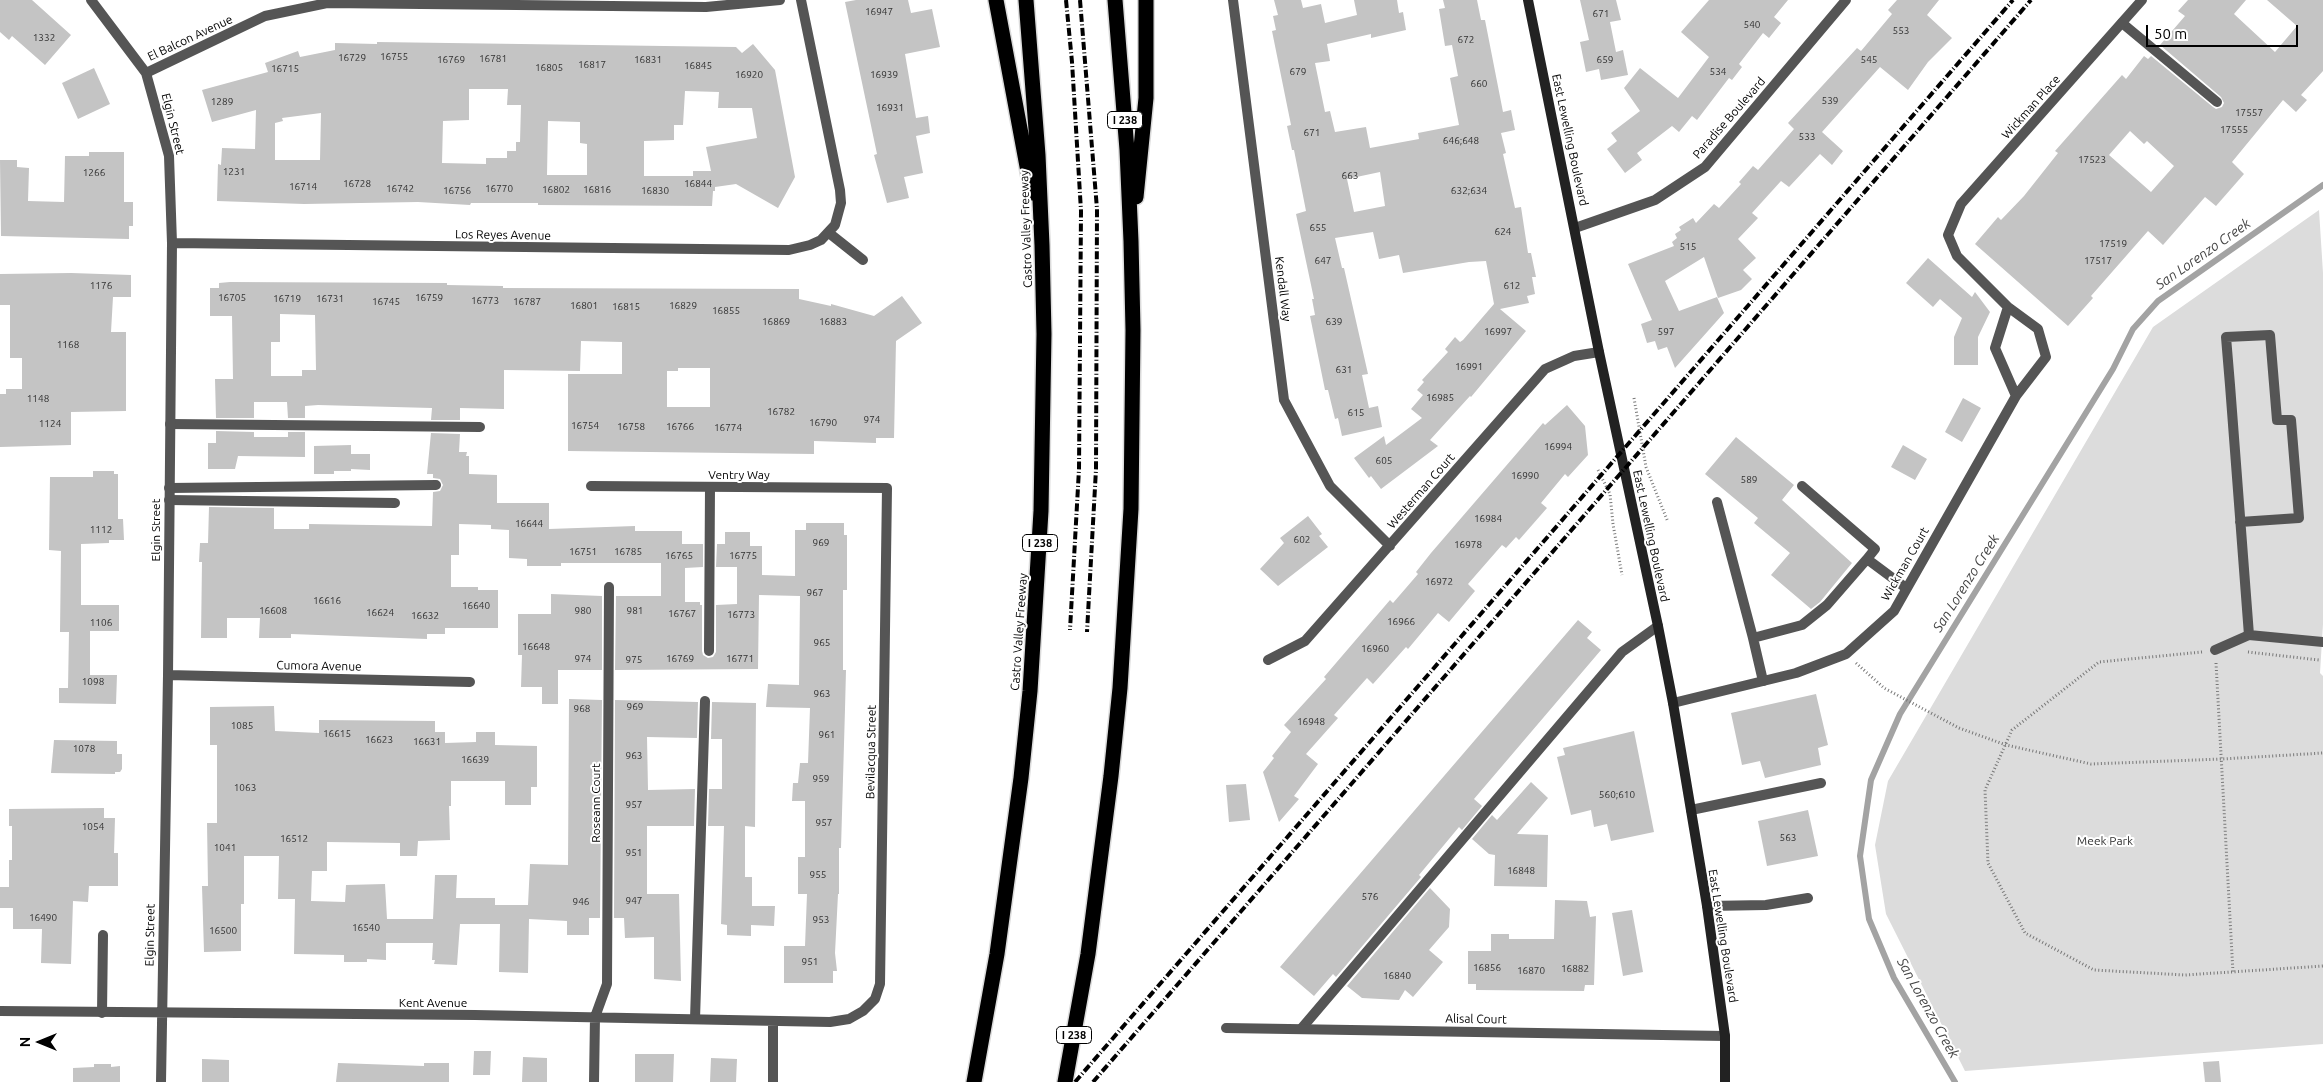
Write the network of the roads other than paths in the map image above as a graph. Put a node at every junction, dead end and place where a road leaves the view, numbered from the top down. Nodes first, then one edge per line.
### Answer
1 (92, 0) edge
2 (780, 0) edge
3 (801, 0) edge
4 (996, 0) edge
5 (1026, 0) edge
6 (1115, 0) edge
7 (1146, 0) edge
8 (1233, 0) edge
9 (1528, 0) edge
10 (1846, 0) edge
11 (2142, 0) edge
12 (531, 2) edge
13 (2122, 23) junction
14 (146, 73) junction
15 (2217, 102) dead end
16 (1576, 228) junction
17 (829, 234) junction
18 (1948, 235) joint
19 (1131, 241) junction
20 (172, 244) junction
21 (1042, 245) junction
22 (863, 260) dead end
23 (2008, 307) junction
24 (1599, 352) junction
25 (2016, 396) junction
26 (170, 424) junction
27 (480, 427) dead end
28 (436, 485) dead end
29 (591, 486) dead end
30 (1802, 486) dead end
31 (710, 487) junction
32 (169, 488) junction
33 (888, 488) joint
34 (168, 500) junction
35 (1717, 502) dead end
36 (395, 503) dead end
37 (2240, 522) junction
38 (1390, 546) junction
39 (1867, 559) junction
40 (609, 587) dead end
41 (1906, 588) junction
42 (1658, 626) junction
43 (2249, 635) junction
44 (1753, 638) junction
45 (2323, 642) edge
46 (2217, 650) road end
47 (709, 651) dead end
48 (1268, 660) dead end
49 (168, 675) junction
50 (1763, 681) junction
51 (470, 682) dead end
52 (705, 701) dead end
53 (1673, 703) junction
54 (1821, 783) dead end
55 (1690, 810) junction
56 (1808, 898) dead end
57 (1707, 906) junction
58 (103, 935) dead end
59 (0, 1011) edge
60 (863, 1011) joint
61 (102, 1012) junction
62 (161, 1013) junction
63 (595, 1017) junction
64 (695, 1019) junction
65 (773, 1021) junction
66 (1226, 1028) dead end
67 (1301, 1029) junction
68 (1725, 1036) junction
69 (160, 1082) edge
70 (594, 1082) edge
71 (773, 1082) edge
72 (974, 1082) edge
73 (1065, 1082) edge
74 (1725, 1082) edge

1 - 14 street, Elgin Street
2 - 12 street, El Balcon Avenue
3 - 17 street
4 - 21 highway
5 - 21 highway, Castro Valley Freeway / I 238
6 - 19 highway, I 238
7 - 19 highway
8 - 38 street, Kendall Way
9 - 16 main road, East Lewelling Boulevard
10 - 16 street, Paradise Boulevard
11 - 13 street, Wickman Place
12 - 14 street, El Balcon Avenue
13 - 15 street
13 - 18 street, Wickman Place
14 - 20 street, Elgin Street
16 - 24 main road, East Lewelling Boulevard
17 - 20 street, Los Reyes Avenue
17 - 22 street
18 - 23 street, Wickman Court
19 - 73 highway, I 238
20 - 26 street, Elgin Street
21 - 72 highway, Castro Valley Freeway / I 238
23 - 25 street
23 - 25 street, Wickman Court
24 - 38 street, Westerman Court
24 - 42 main road, East Lewelling Boulevard
25 - 41 street, Wickman Court
26 - 27 street
26 - 32 street, Elgin Street
28 - 32 street
29 - 31 street, Ventry Way
30 - 39 street
31 - 33 street, Ventry Way
31 - 47 street
32 - 34 street, Elgin Street
33 - 60 street, Bevilacqua Street
34 - 36 street
34 - 49 street, Elgin Street
35 - 44 street
37 - 37 street
37 - 43 street
38 - 48 street, Westerman Court
39 - 41 street
39 - 44 street
40 - 63 street, Roseann Court
41 - 50 street, Wickman Court
42 - 53 main road, East Lewelling Boulevard
42 - 67 street
43 - 45 street
43 - 46 street
44 - 50 street
49 - 51 street, Cumora Avenue
49 - 62 street, Elgin Street
50 - 53 street, Wickman Court
52 - 64 street
53 - 55 main road, East Lewelling Boulevard
54 - 55 street
55 - 57 main road, East Lewelling Boulevard
56 - 57 street
57 - 68 main road, East Lewelling Boulevard
58 - 61 street
59 - 61 street, Kent Avenue
60 - 65 street, Kent Avenue
61 - 62 street, Kent Avenue
62 - 63 street, Kent Avenue
62 - 69 street, Elgin Street
63 - 64 street, Kent Avenue
63 - 70 street, Roseann Court
64 - 65 street, Kent Avenue
65 - 71 street
66 - 67 street, Alisal Court
67 - 68 street, Alisal Court
68 - 74 main road, East Lewelling Boulevard

